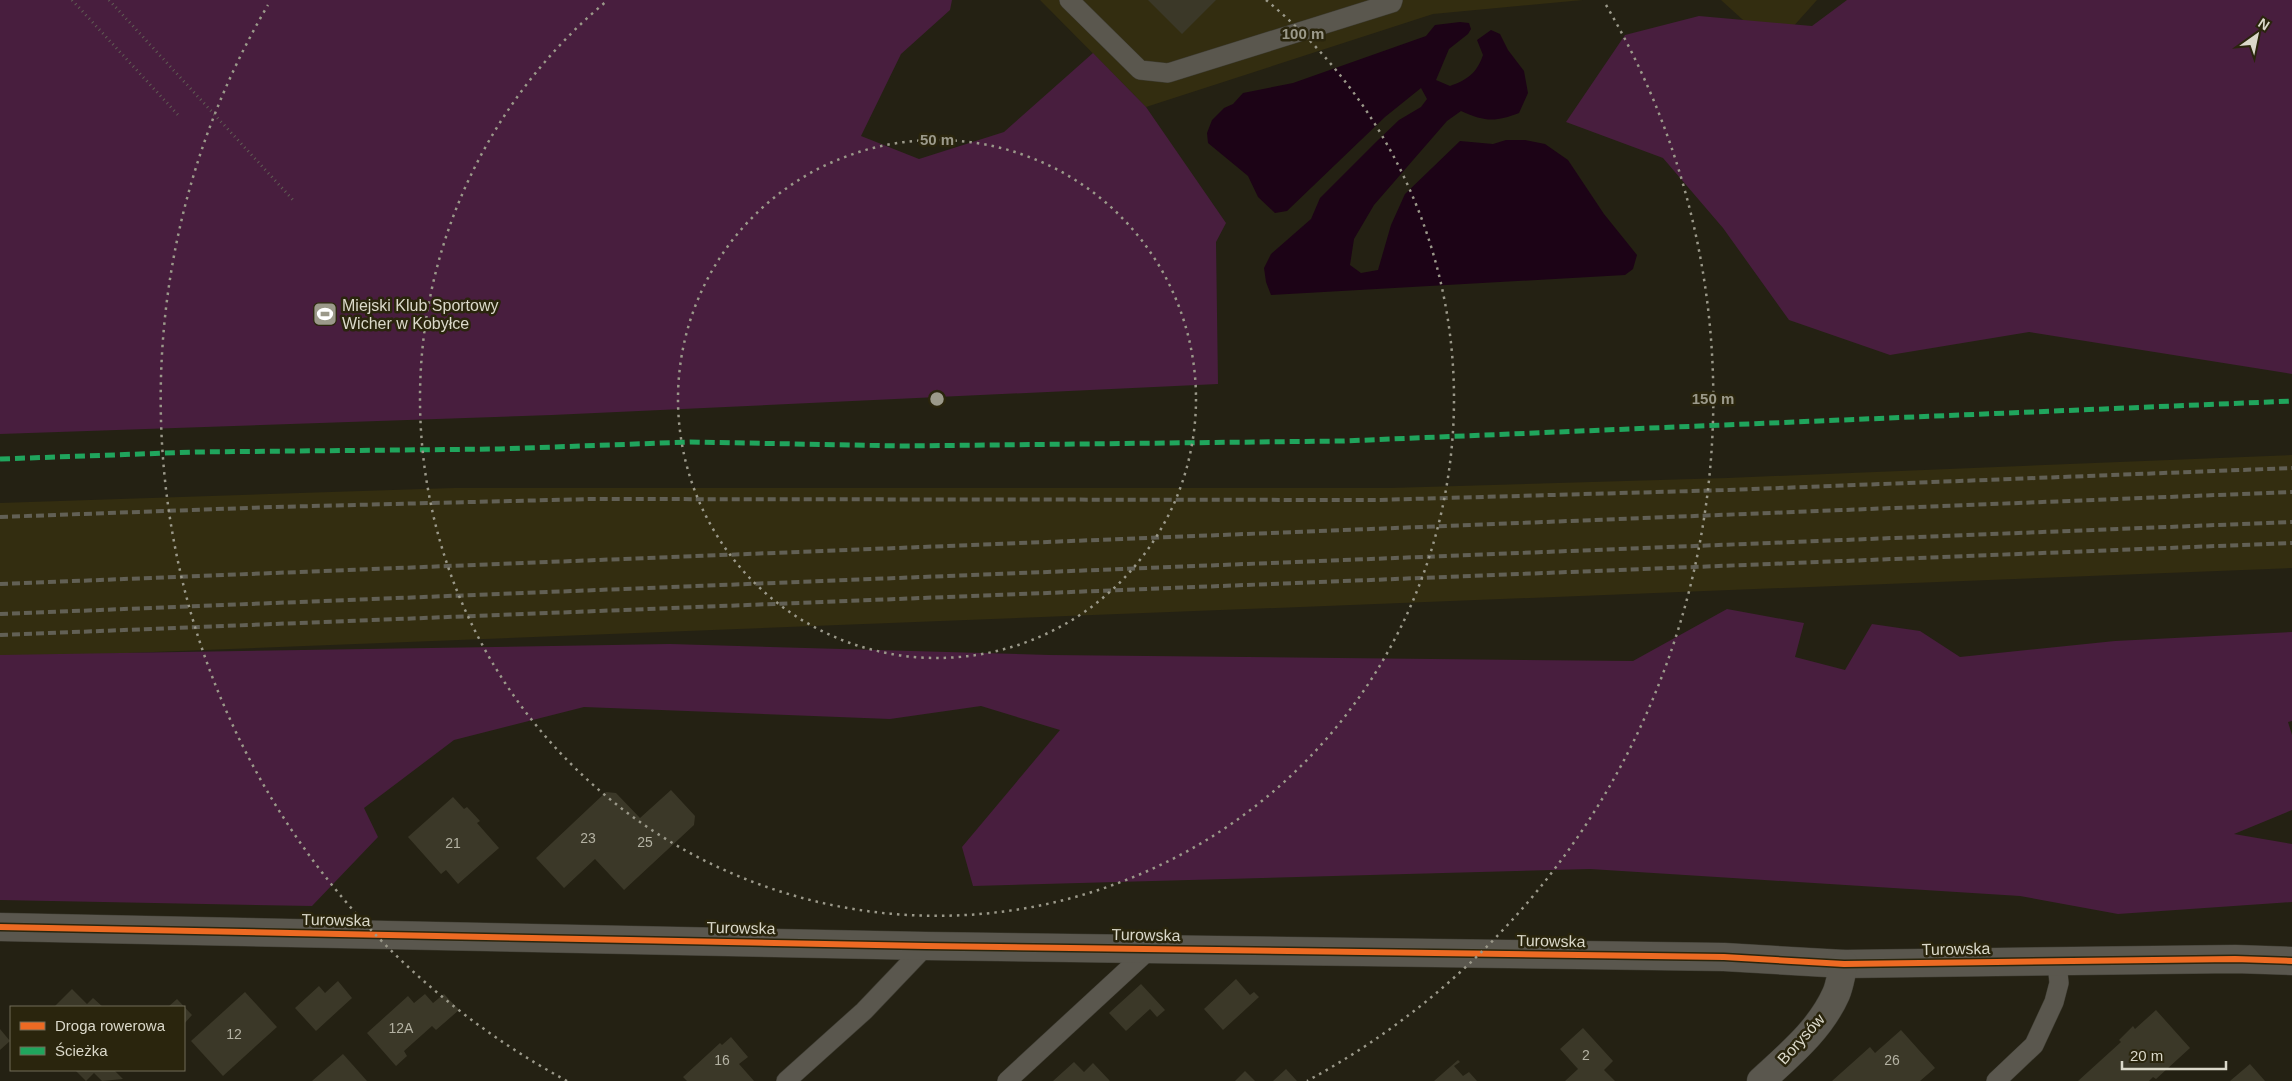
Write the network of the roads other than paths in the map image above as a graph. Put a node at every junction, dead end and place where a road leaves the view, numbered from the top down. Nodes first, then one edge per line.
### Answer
1 (1069, 0) edge
2 (1393, 0) edge
3 (0, 927) edge
4 (926, 946) junction
5 (1150, 949) junction
6 (2057, 962) junction
7 (2292, 962) edge
8 (1844, 964) junction
9 (786, 1081) edge
10 (1007, 1081) edge
11 (1761, 1081) edge
12 (1996, 1081) edge

1 - 2 lane
3 - 4 street, Turowska
4 - 5 street, Turowska
4 - 9 lane
5 - 8 street, Turowska
5 - 10 lane
6 - 7 street, Turowska
6 - 8 street, Turowska
6 - 12 lane
8 - 11 street, Borysów

